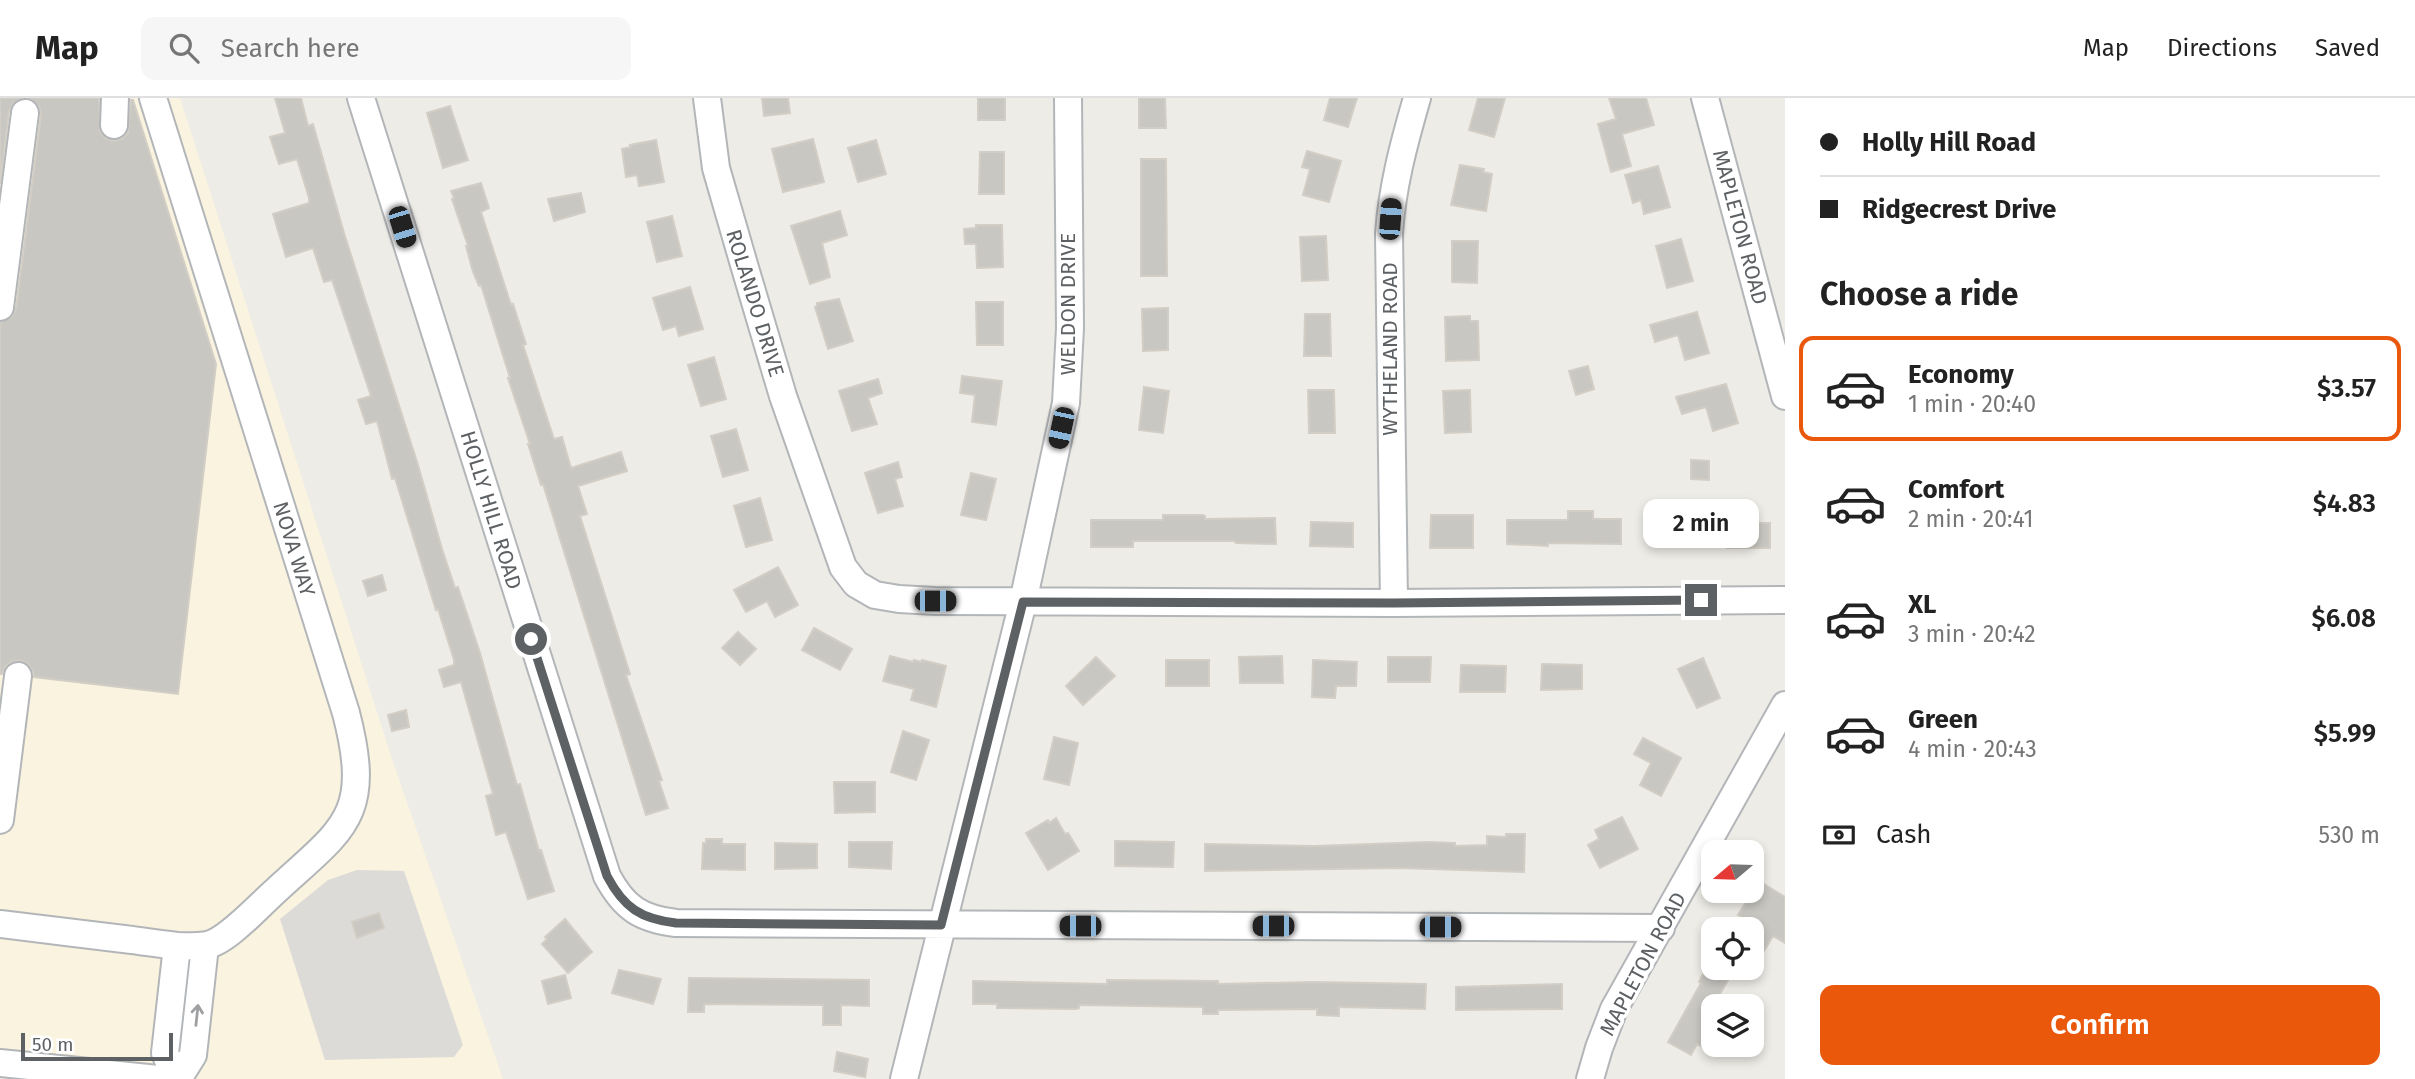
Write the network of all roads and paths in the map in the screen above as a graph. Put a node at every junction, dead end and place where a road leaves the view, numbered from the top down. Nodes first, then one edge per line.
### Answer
1 (115, 98) edge
2 (153, 98) edge
3 (361, 98) edge
4 (706, 98) edge
5 (1068, 98) edge
6 (1416, 98) edge
7 (1705, 98) edge
8 (25, 113) dead end
9 (114, 125) dead end
10 (0, 307) edge
11 (1785, 396) edge
12 (1785, 600) edge
13 (1023, 602) junction
14 (1394, 603) junction
15 (18, 676) dead end
16 (1785, 705) edge
17 (0, 820) edge
18 (0, 924) edge
19 (941, 925) junction
20 (1661, 928) junction
21 (177, 946) junction
22 (205, 946) junction
23 (0, 1063) edge
24 (158, 1079) edge
25 (177, 1079) edge
26 (904, 1079) edge
27 (1590, 1079) edge

1 - 9 street
2 - 22 street, NOVA WAY
3 - 19 street, HOLLY HILL ROAD
4 - 13 street, ROLANDO DRIVE
5 - 13 street, WELDON DRIVE
6 - 14 street, WYTHELAND ROAD
7 - 11 street, MAPLETON ROAD
8 - 10 street
12 - 14 street, ROLANDO DRIVE
13 - 14 street, ROLANDO DRIVE
13 - 19 street, WELDON DRIVE
15 - 17 street
16 - 20 street, MAPLETON ROAD
18 - 21 street
19 - 20 street
19 - 26 street, WELDON DRIVE
20 - 27 street, MAPLETON ROAD
21 - 22 street
21 - 25 street
25 -> 22 street
23 - 24 street

